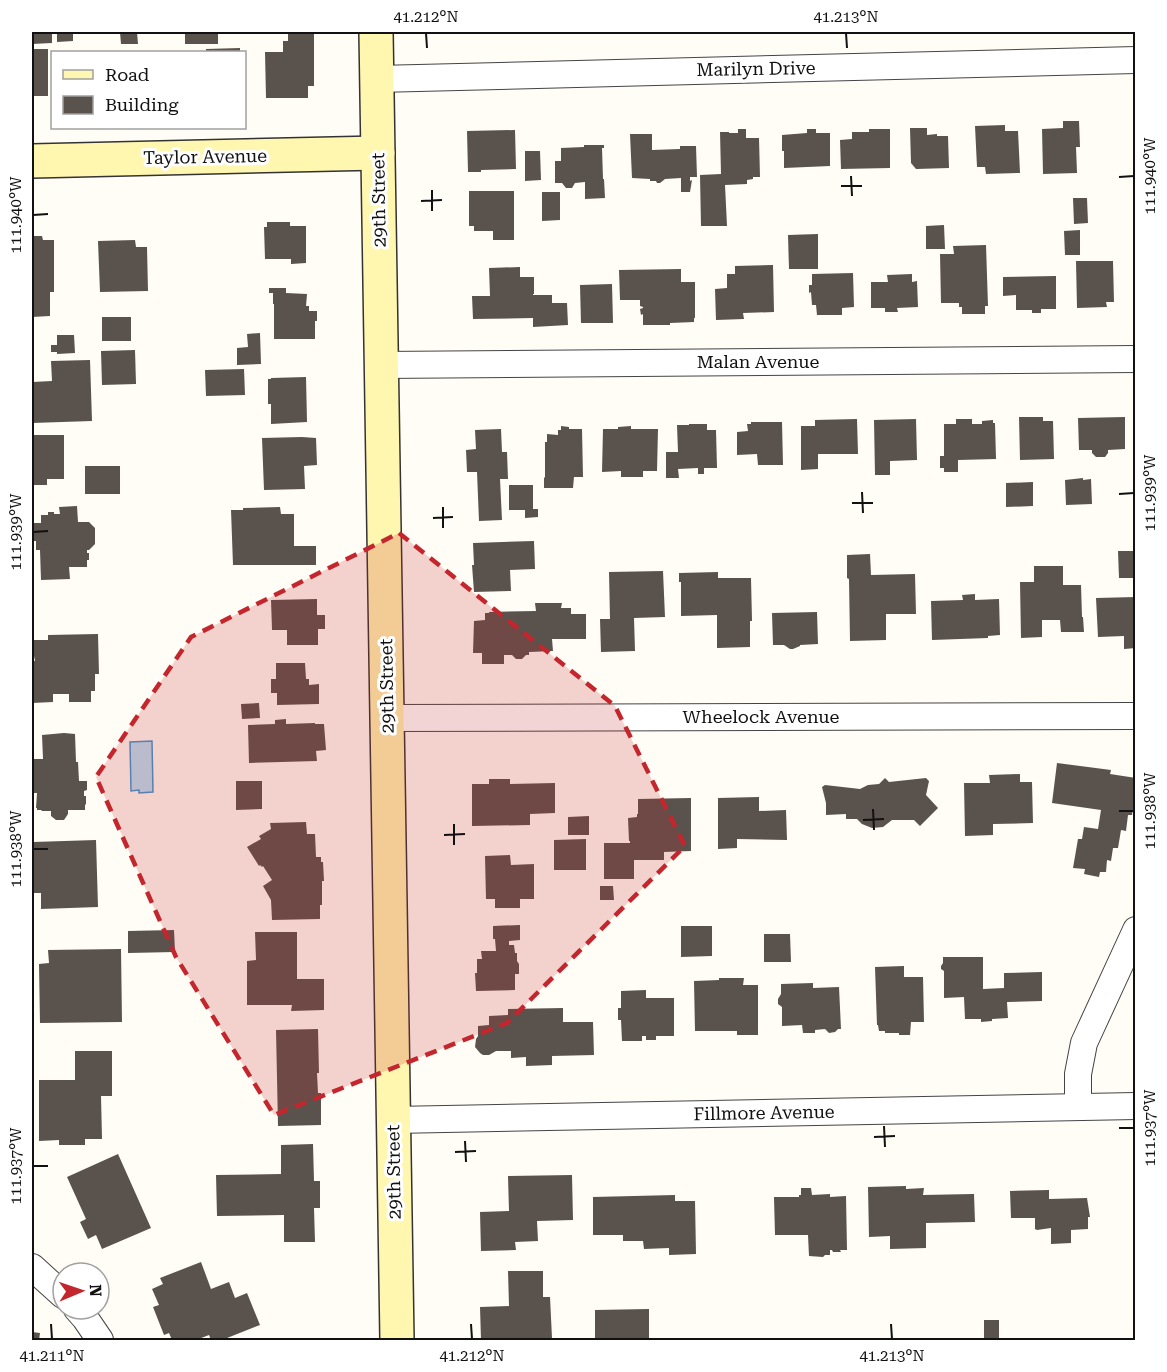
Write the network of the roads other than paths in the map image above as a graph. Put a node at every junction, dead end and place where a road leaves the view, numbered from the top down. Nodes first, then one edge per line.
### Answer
1 (376, 32) edge
2 (1136, 60) edge
3 (377, 79) junction
4 (378, 153) junction
5 (32, 160) edge
6 (1136, 359) edge
7 (381, 365) junction
8 (1136, 716) edge
9 (387, 718) junction
10 (1136, 930) edge
11 (1136, 1106) edge
12 (1078, 1107) junction
13 (393, 1120) junction
14 (32, 1267) edge
15 (51, 1284) edge
16 (87, 1321) edge
17 (100, 1341) edge
18 (397, 1341) edge

1 - 3 street, 29th Street
2 - 3 street, Marilyn Drive
3 - 4 street, 29th Street
4 - 5 street, Taylor Avenue
4 - 7 street, 29th Street
6 - 7 street, Malan Avenue
7 - 9 street, 29th Street
8 - 9 street, Wheelock Avenue
9 - 13 street, 29th Street
10 - 12 street
11 - 12 street, Fillmore Avenue
12 - 13 street, Fillmore Avenue
13 - 18 street, 29th Street
14 - 15 street
16 - 17 street

